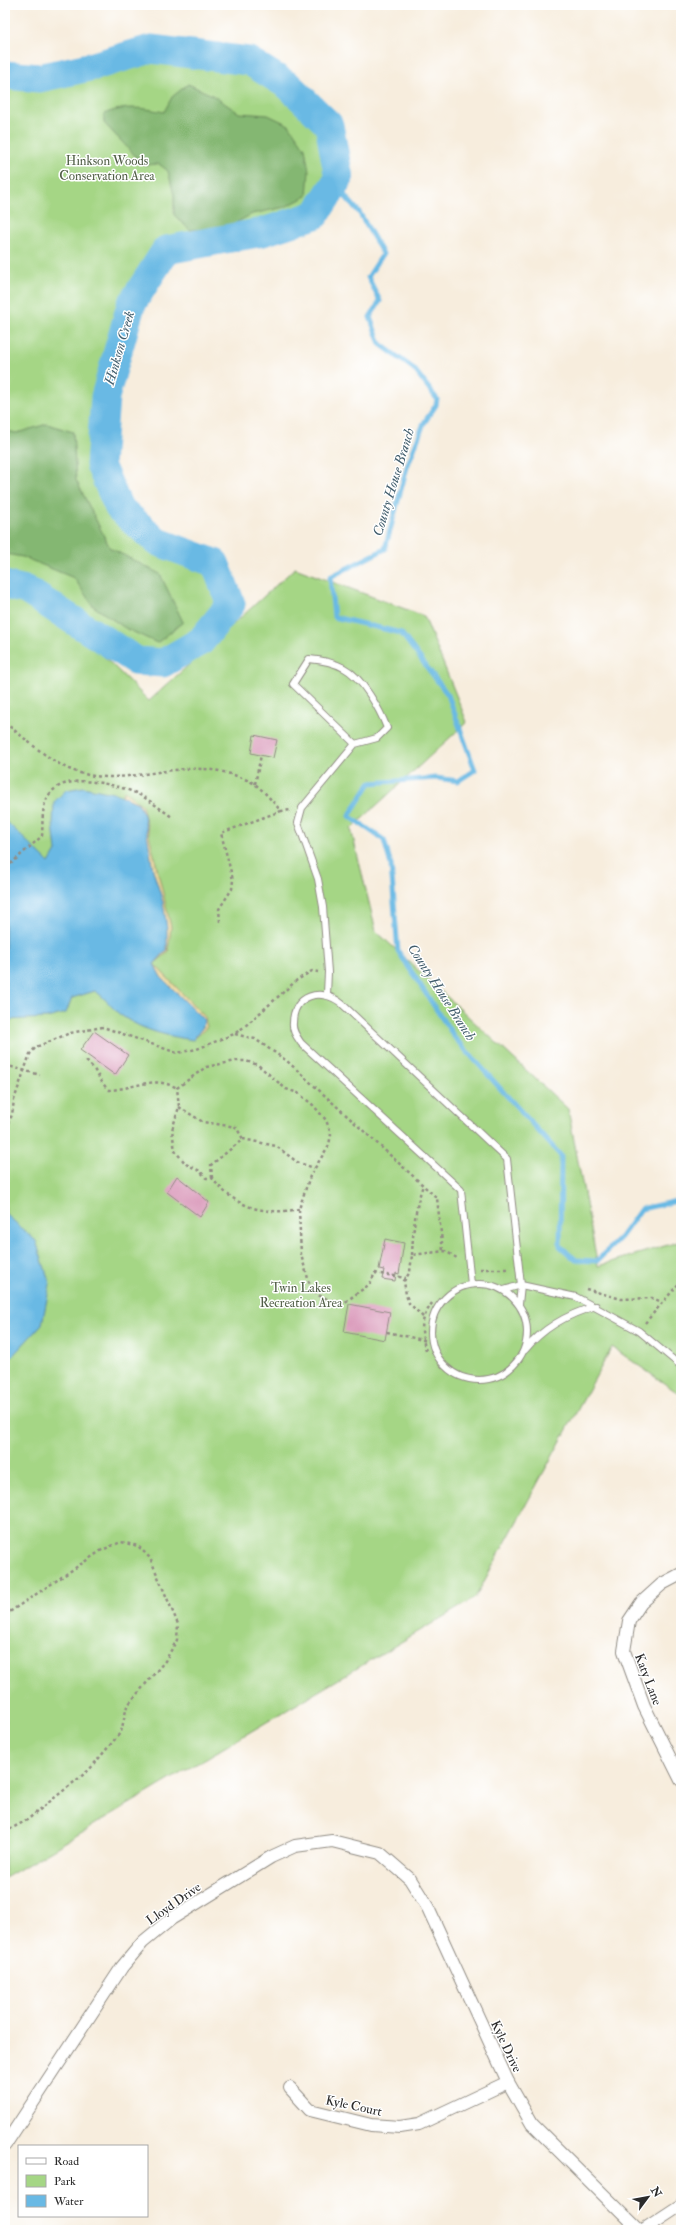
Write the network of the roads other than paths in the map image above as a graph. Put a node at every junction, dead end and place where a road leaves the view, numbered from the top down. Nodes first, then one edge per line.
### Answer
1 (355, 744) junction
2 (327, 994) junction
3 (471, 1284) junction
4 (521, 1285) junction
5 (504, 1290) junction
6 (519, 1304) junction
7 (596, 1306) junction
8 (524, 1351) junction
9 (681, 1366) edge
10 (681, 1574) edge
11 (681, 1780) edge
12 (380, 1853) joint
13 (508, 2082) junction
14 (290, 2088) dead end
15 (5, 2145) edge
16 (681, 2205) edge
17 (639, 2230) edge
18 (643, 2230) edge

1 - 1 lane
1 - 2 lane
2 - 3 lane
2 - 4 lane
3 - 5 lane
3 - 8 lane
4 - 5 lane
4 - 6 lane
4 - 7 lane
5 - 6 lane
6 - 8 lane
7 - 8 lane
7 - 9 lane
10 - 11 street, Katy Lane
12 - 13 street, Kyle Drive
12 - 15 street, Lloyd Drive
13 - 14 street, Kyle Court
13 - 17 street, Kyle Drive
16 - 18 street

